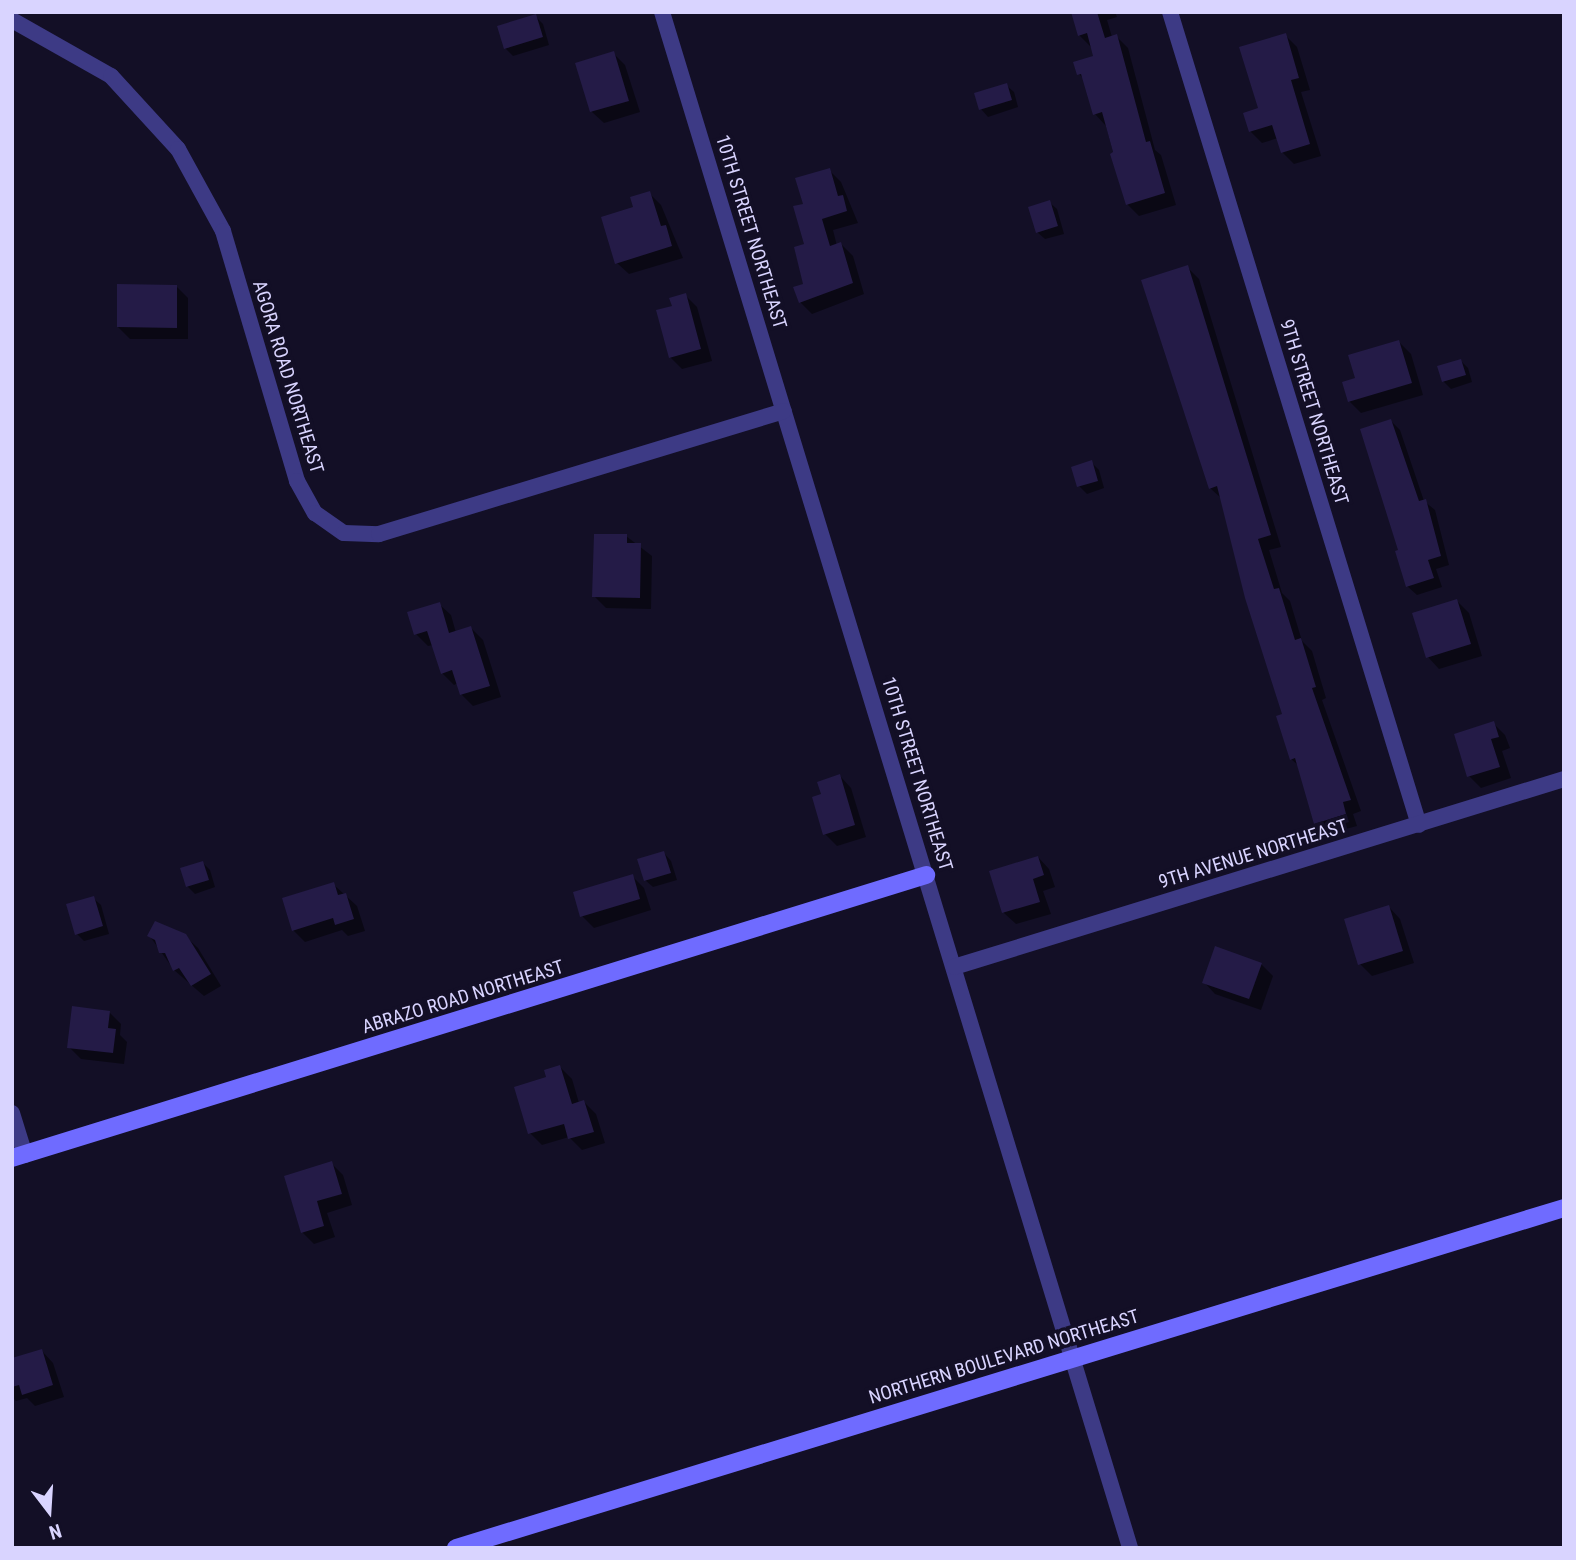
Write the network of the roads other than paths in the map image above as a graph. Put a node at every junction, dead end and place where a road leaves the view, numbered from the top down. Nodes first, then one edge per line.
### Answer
1 (662, 12) edge
2 (1170, 12) edge
3 (12, 20) edge
4 (784, 411) junction
5 (1564, 779) edge
6 (1419, 825) junction
7 (926, 875) junction
8 (954, 967) junction
9 (12, 1113) edge
10 (19, 1156) edge
11 (1564, 1208) edge
12 (1073, 1358) junction
13 (456, 1548) edge
14 (1130, 1548) edge

1 - 4 street, 10TH STREET NORTHEAST
2 - 6 street, 9TH STREET NORTHEAST
3 - 4 street, AGORA ROAD NORTHEAST
4 - 7 street, 10TH STREET NORTHEAST
5 - 6 street, 9TH AVENUE NORTHEAST
6 - 8 street, 9TH AVENUE NORTHEAST
7 - 8 street, 10TH STREET NORTHEAST
7 - 10 main road, ABRAZO ROAD NORTHEAST
8 - 12 street, 10TH STREET NORTHEAST
9 - 10 street
11 - 12 main road, NORTHERN BOULEVARD NORTHEAST
12 - 13 main road, NORTHERN BOULEVARD NORTHEAST
12 - 14 street, 10TH STREET NORTHEAST

